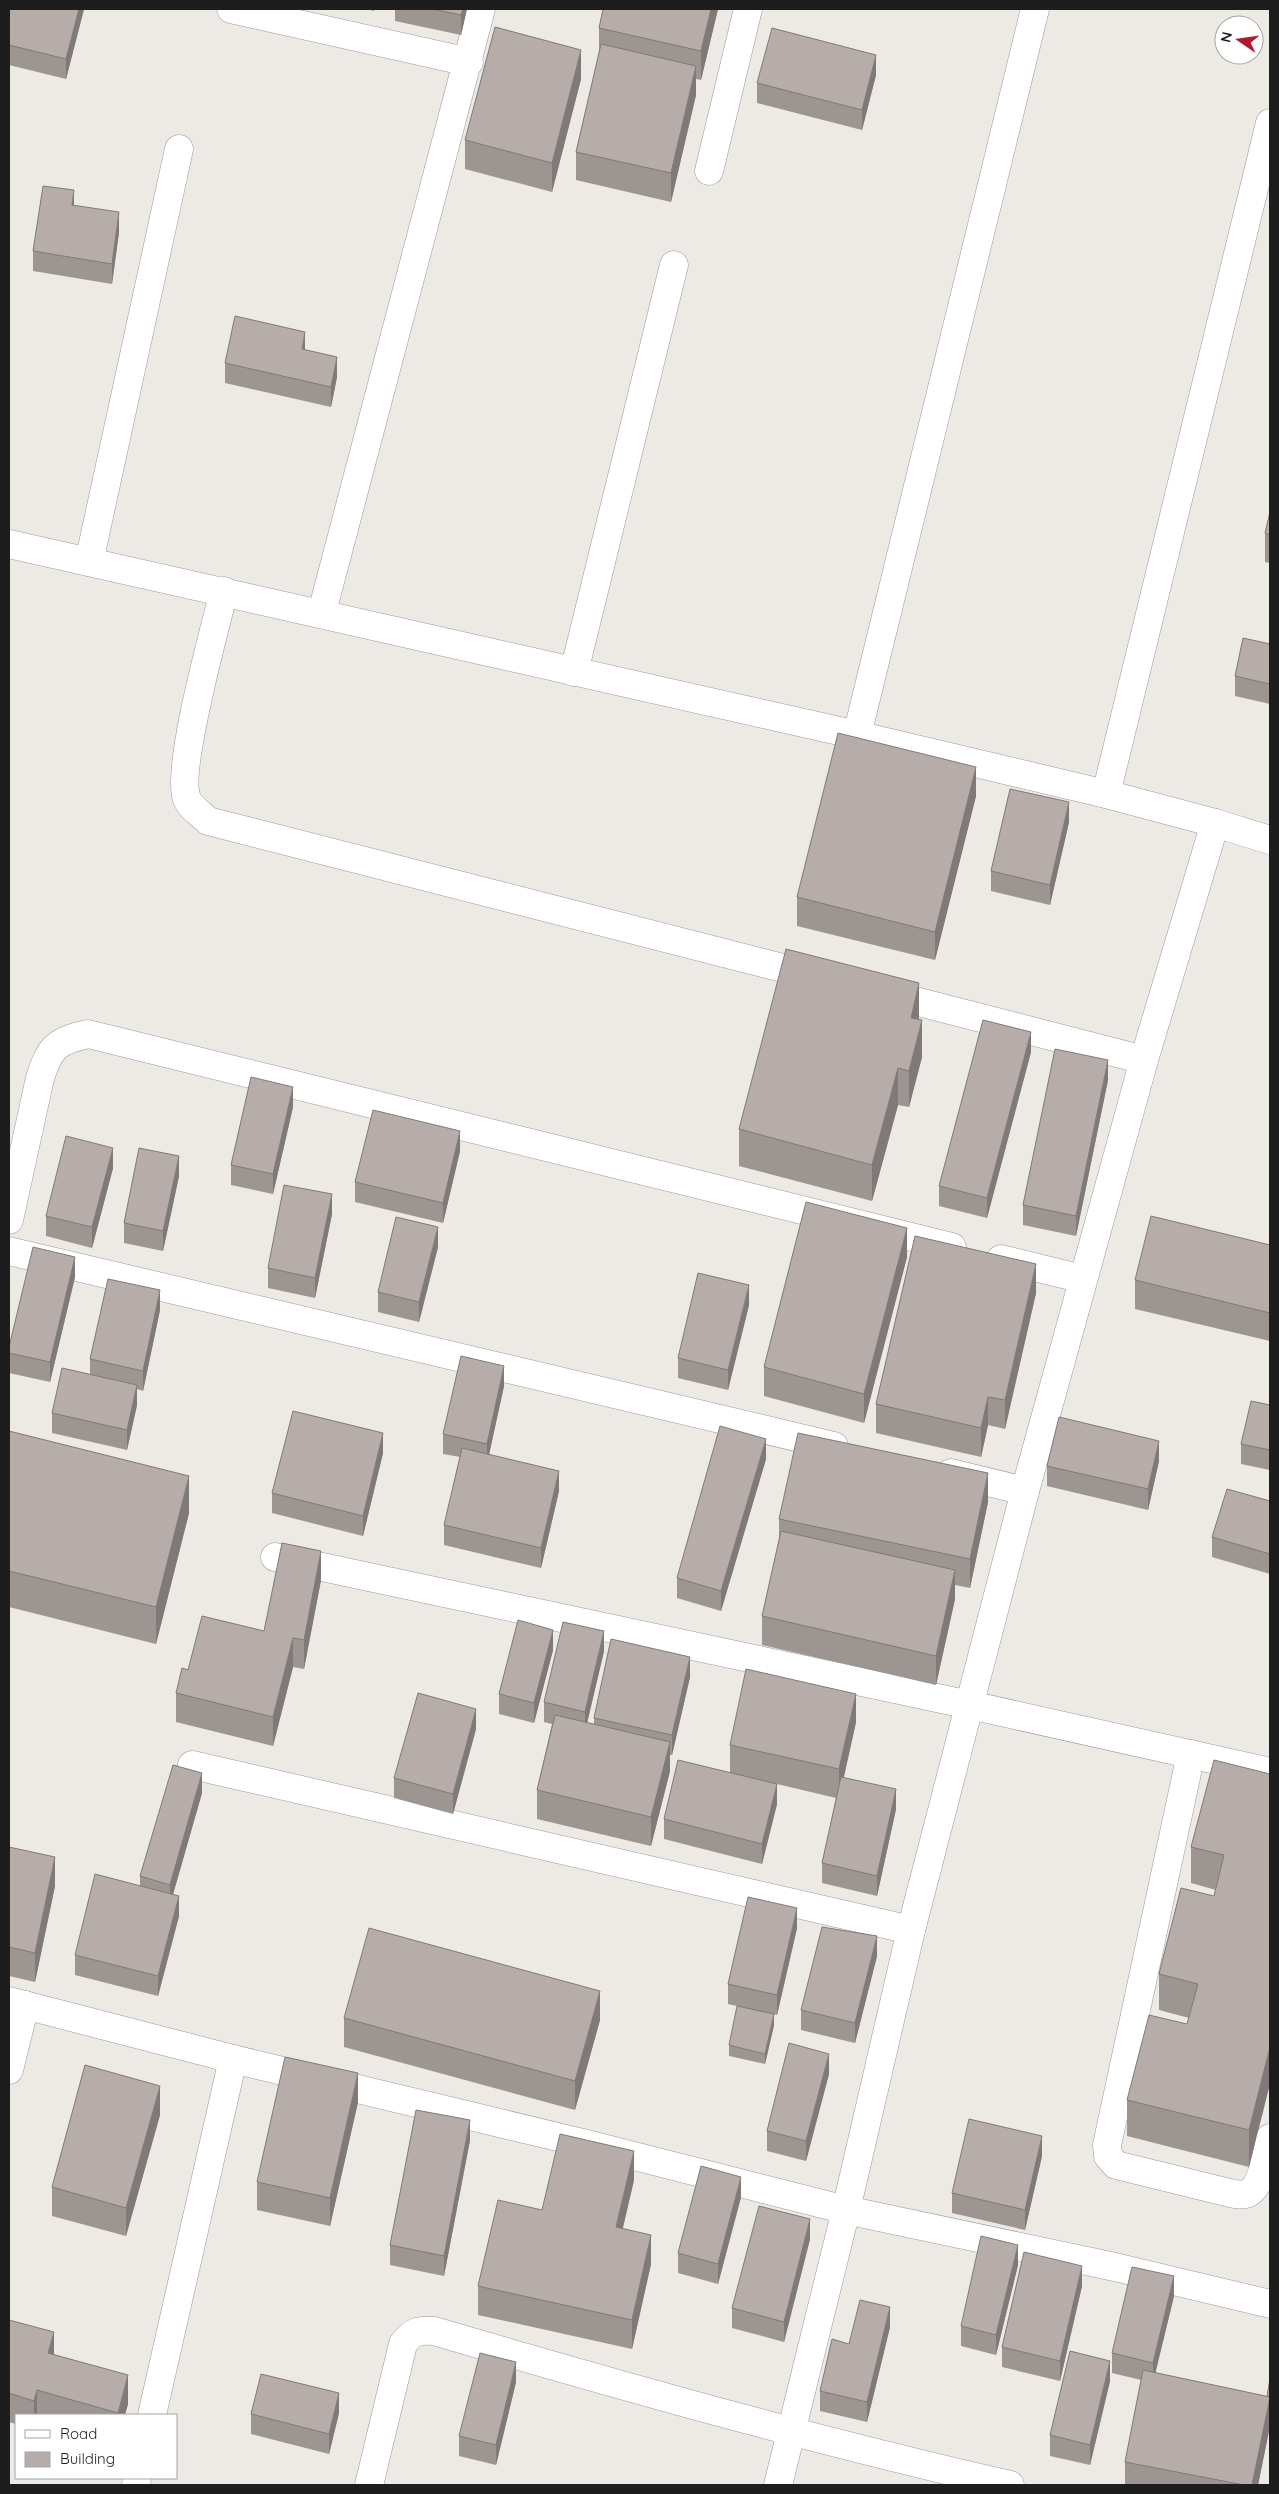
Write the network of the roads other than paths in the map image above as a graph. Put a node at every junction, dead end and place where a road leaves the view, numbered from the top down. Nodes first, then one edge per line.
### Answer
1 (232, 9) edge
2 (482, 9) edge
3 (748, 9) edge
4 (1035, 9) edge
5 (469, 62) junction
6 (1270, 124) edge
7 (179, 149) dead end
8 (709, 171) dead end
9 (674, 264) dead end
10 (9, 544) edge
11 (89, 562) junction
12 (224, 591) junction
13 (322, 612) junction
14 (574, 672) junction
15 (857, 735) junction
16 (1106, 794) junction
17 (1215, 822) junction
18 (1270, 840) edge
19 (1144, 1060) junction
20 (9, 1220) edge
21 (9, 1251) edge
22 (1083, 1279) junction
23 (860, 1452) edge
24 (928, 1468) edge
25 (1025, 1491) junction
26 (275, 1557) dead end
27 (970, 1705) junction
28 (1191, 1754) junction
29 (192, 1765) dead end
30 (1270, 1772) edge
31 (1185, 1782) junction
32 (1214, 1788) edge
33 (911, 1930) junction
34 (17, 2003) edge
35 (233, 2059) junction
36 (9, 2070) edge
37 (1270, 2138) edge
38 (846, 2210) junction
39 (1270, 2304) edge
40 (152, 2414) edge
41 (790, 2432) junction
42 (369, 2485) edge
43 (778, 2485) edge
44 (1010, 2485) edge

1 - 5 street
2 - 5 street
3 - 8 street
4 - 15 street
5 - 13 street
6 - 16 street
7 - 11 street
9 - 14 street
10 - 11 street
11 - 12 street
12 - 13 street
12 - 19 street
13 - 14 street
14 - 15 street
15 - 16 street
16 - 17 street
17 - 18 street
17 - 19 street
19 - 22 street
20 - 22 street
21 - 23 street
22 - 25 street
24 - 25 street
25 - 27 street
26 - 27 street
27 - 28 street
27 - 33 street
28 - 30 street
28 - 31 street
29 - 33 street
31 - 32 street
31 - 37 street
33 - 38 street
34 - 35 street
34 - 36 street
35 - 38 street
35 - 40 street
38 - 39 street
38 - 41 street
41 - 42 street
41 - 43 street
41 - 44 street

